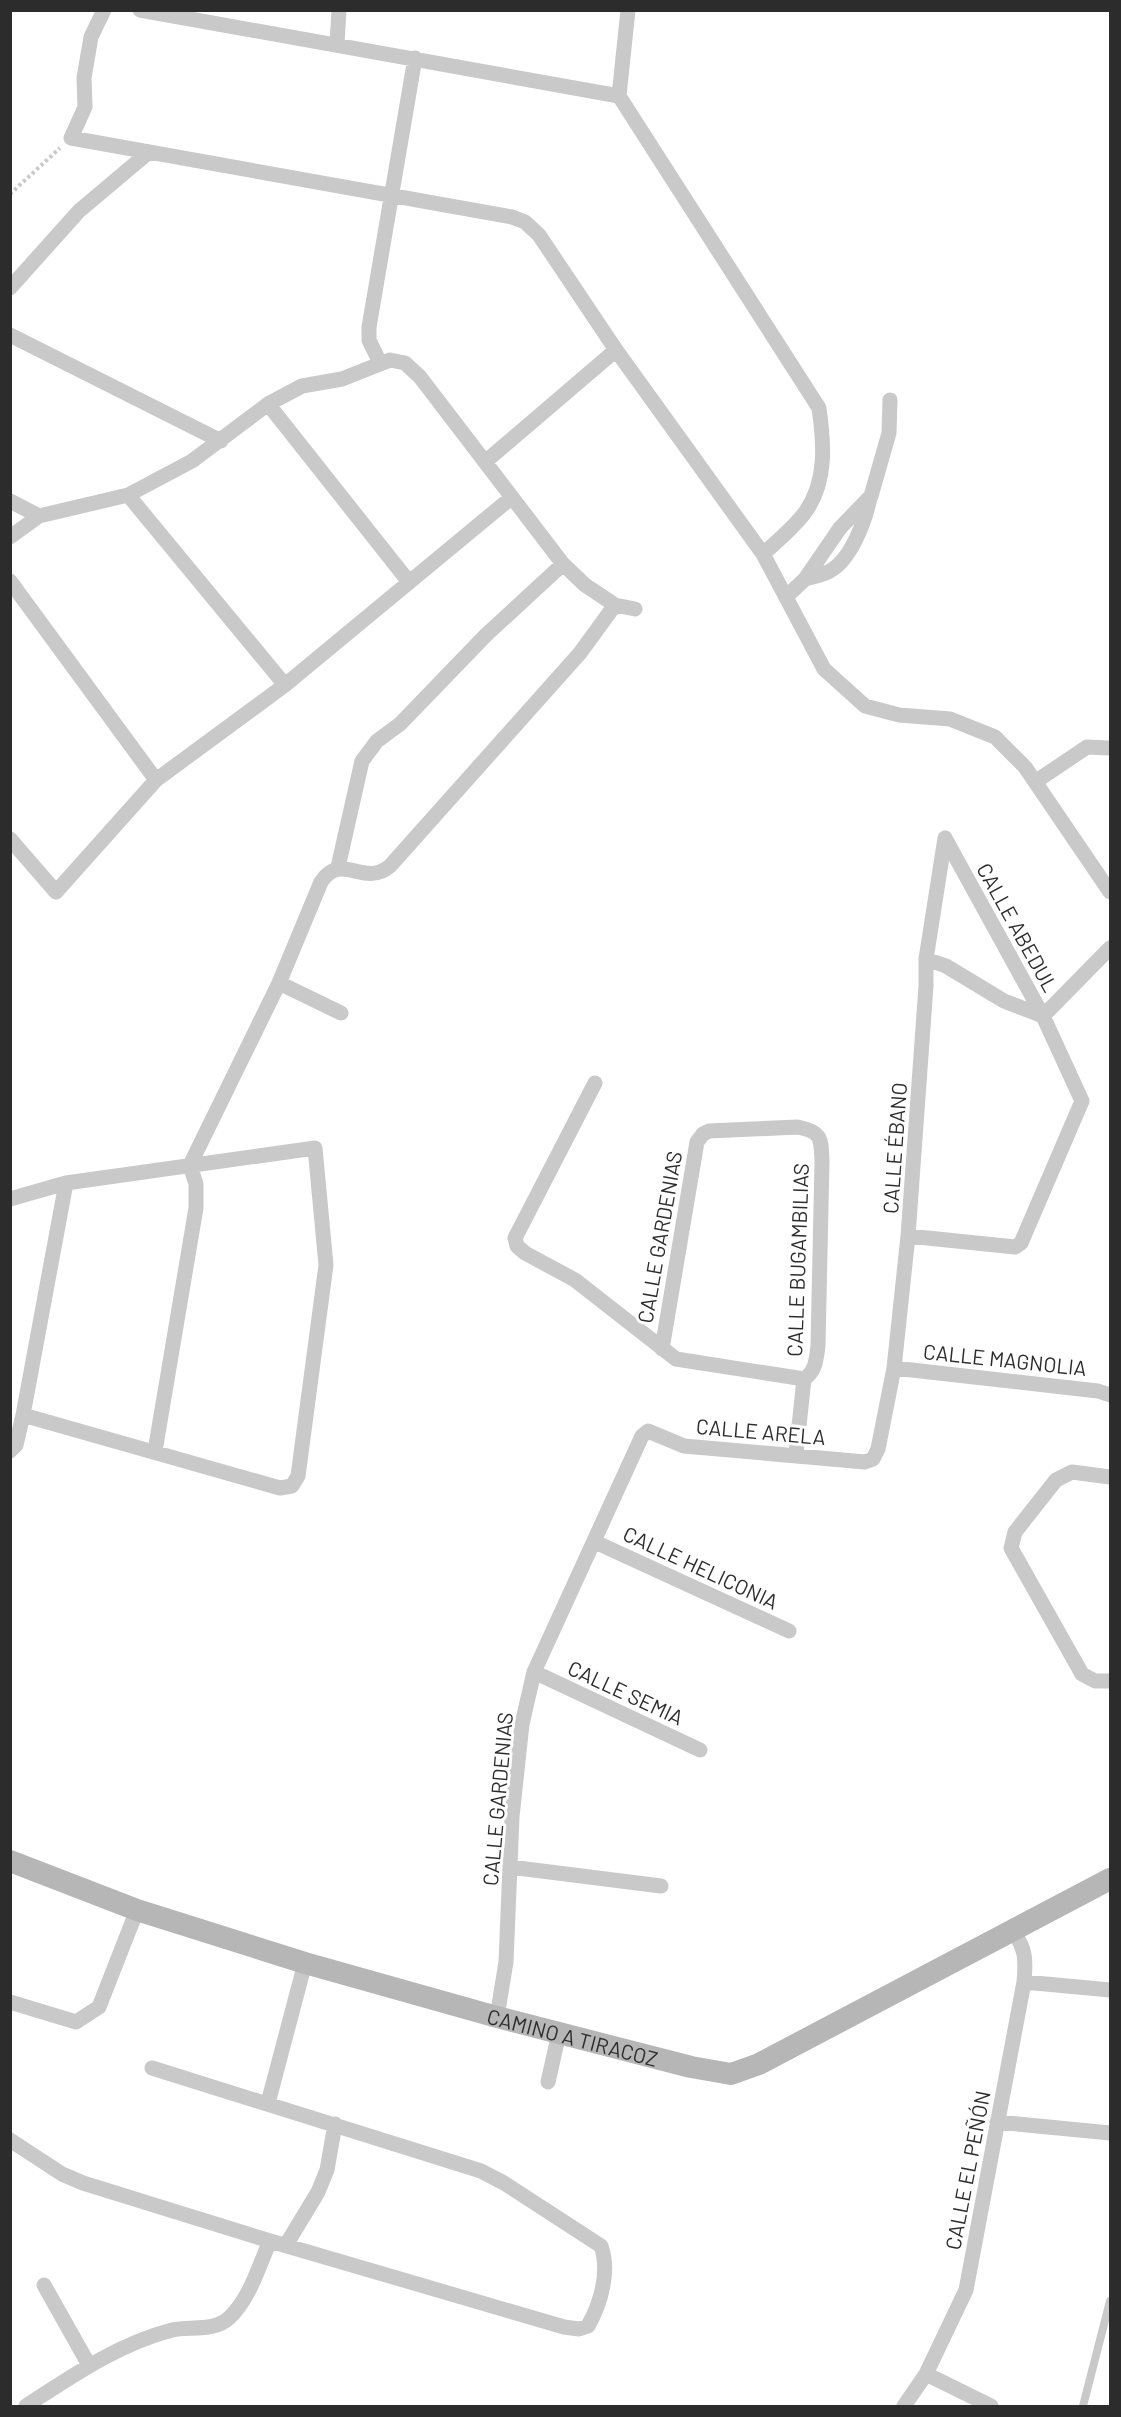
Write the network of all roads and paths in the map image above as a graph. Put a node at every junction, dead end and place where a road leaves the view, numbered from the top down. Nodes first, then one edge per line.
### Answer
1 (104, 10) edge
2 (140, 10) edge
3 (339, 10) edge
4 (628, 10) edge
5 (337, 44) junction
6 (415, 58) junction
7 (619, 96) junction
8 (71, 138) junction
9 (149, 152) junction
10 (10, 194) edge
11 (390, 197) junction
12 (10, 288) edge
13 (10, 335) edge
14 (616, 350) junction
15 (380, 363) junction
16 (890, 400) dead end
17 (268, 404) junction
18 (221, 441) junction
19 (484, 462) junction
20 (128, 495) junction
21 (511, 498) junction
22 (10, 501) edge
23 (39, 516) junction
24 (10, 537) edge
25 (764, 554) junction
26 (562, 564) junction
27 (10, 581) edge
28 (409, 582) junction
29 (786, 597) junction
30 (615, 605) junction
31 (635, 609) dead end
32 (285, 685) junction
33 (1110, 748) edge
34 (156, 780) junction
35 (1035, 782) junction
36 (945, 838) joint
37 (10, 839) edge
38 (338, 867) junction
39 (1110, 892) edge
40 (1110, 948) edge
41 (926, 959) junction
42 (279, 983) junction
43 (341, 1013) dead end
44 (1043, 1016) junction
45 (595, 1083) dead end
46 (703, 1134) joint
47 (190, 1165) junction
48 (66, 1183) junction
49 (10, 1199) edge
50 (908, 1236) junction
51 (662, 1350) junction
52 (894, 1368) junction
53 (804, 1379) junction
54 (1110, 1395) edge
55 (23, 1415) junction
56 (648, 1431) joint
57 (10, 1451) edge
58 (155, 1451) junction
59 (796, 1454) junction
60 (873, 1459) joint
61 (1110, 1477) edge
62 (595, 1542) junction
63 (789, 1631) dead end
64 (534, 1672) junction
65 (1110, 1681) edge
66 (700, 1750) dead end
67 (10, 1861) edge
68 (510, 1867) junction
69 (1110, 1879) edge
70 (661, 1886) dead end
71 (137, 1910) junction
72 (1013, 1931) junction
73 (305, 1963) junction
74 (1024, 1982) junction
75 (1110, 1990) edge
76 (10, 2002) edge
77 (497, 2017) junction
78 (559, 2033) junction
79 (152, 2068) dead end
80 (548, 2082) dead end
81 (268, 2103) junction
82 (997, 2122) junction
83 (335, 2124) junction
84 (1110, 2133) edge
85 (10, 2140) edge
86 (270, 2241) junction
87 (286, 2245) junction
88 (44, 2285) dead end
89 (1110, 2301) edge
90 (89, 2365) junction
91 (926, 2374) junction
92 (26, 2406) edge
93 (904, 2406) edge
94 (991, 2406) edge
95 (1083, 2406) edge

1 - 8 street
2 - 5 street
3 - 5 street
4 - 7 street
5 - 6 street
6 - 7 street
6 - 11 street
7 - 25 street
8 - 9 street
8 - 10 path
9 - 11 street
9 - 12 street
11 - 14 street
11 - 15 street
13 - 18 street
14 - 19 street
14 - 25 street
15 - 17 street
15 - 19 street
16 - 29 street
17 - 18 street
17 - 28 street
18 - 20 street
19 - 21 street
20 - 23 street
20 - 32 street
21 - 26 street
21 - 28 street
22 - 23 street
23 - 24 street
25 - 29 street
26 - 30 street
26 - 38 street
27 - 34 street
28 - 32 street
29 - 35 street
30 - 31 street
30 - 38 street
32 - 34 street
33 - 35 street
34 - 37 street
35 - 39 street
36 - 41 street, CALLE ÉBANO
36 - 44 street, CALLE ABEDUL
38 - 42 street
40 - 44 street, CALLE ABEDUL
41 - 44 street
41 - 50 street, CALLE ÉBANO
42 - 43 street
42 - 47 street
44 - 50 street
45 - 51 street
46 - 51 street, CALLE GARDENIAS
46 - 53 street, CALLE BUGAMBILIAS
47 - 48 street
47 - 58 street
47 - 58 street
48 - 49 street
48 - 55 street
50 - 52 street, CALLE ÉBANO
51 - 53 street
52 - 54 street, CALLE MAGNOLIA
52 - 60 street, CALLE ÉBANO
53 - 59 street, CALLE BUGAMBILIAS
55 - 57 street
55 - 58 street
56 - 59 street, CALLE ARELA
56 - 62 street, CALLE GARDENIAS
59 - 60 street, CALLE ARELA
61 - 65 street
62 - 63 street, CALLE HELICONIA
62 - 64 street, CALLE GARDENIAS
64 - 66 street, CALLE SEMIA
64 - 68 street, CALLE GARDENIAS
67 - 71 street, CAMINO A TIRACOZ
68 - 70 street
68 - 77 street, CALLE GARDENIAS
69 - 72 street, CAMINO A TIRACOZ
71 - 73 street, CAMINO A TIRACOZ
71 - 76 street
72 - 74 street, CALLE EL PEÑÓN
72 - 78 street, CAMINO A TIRACOZ
73 - 77 street, CAMINO A TIRACOZ
73 - 81 street
74 - 75 street
74 - 82 street, CALLE EL PEÑÓN
77 - 78 street, CAMINO A TIRACOZ
78 - 80 street
79 - 81 street
81 - 83 street
82 - 84 street
82 - 91 street, CALLE EL PEÑÓN
83 - 87 street
83 - 87 street
85 - 86 street
86 - 87 street
86 - 90 street
88 - 90 street
89 - 95 lane
90 - 92 street
91 - 93 street, CALLE EL PEÑÓN
91 - 94 street

